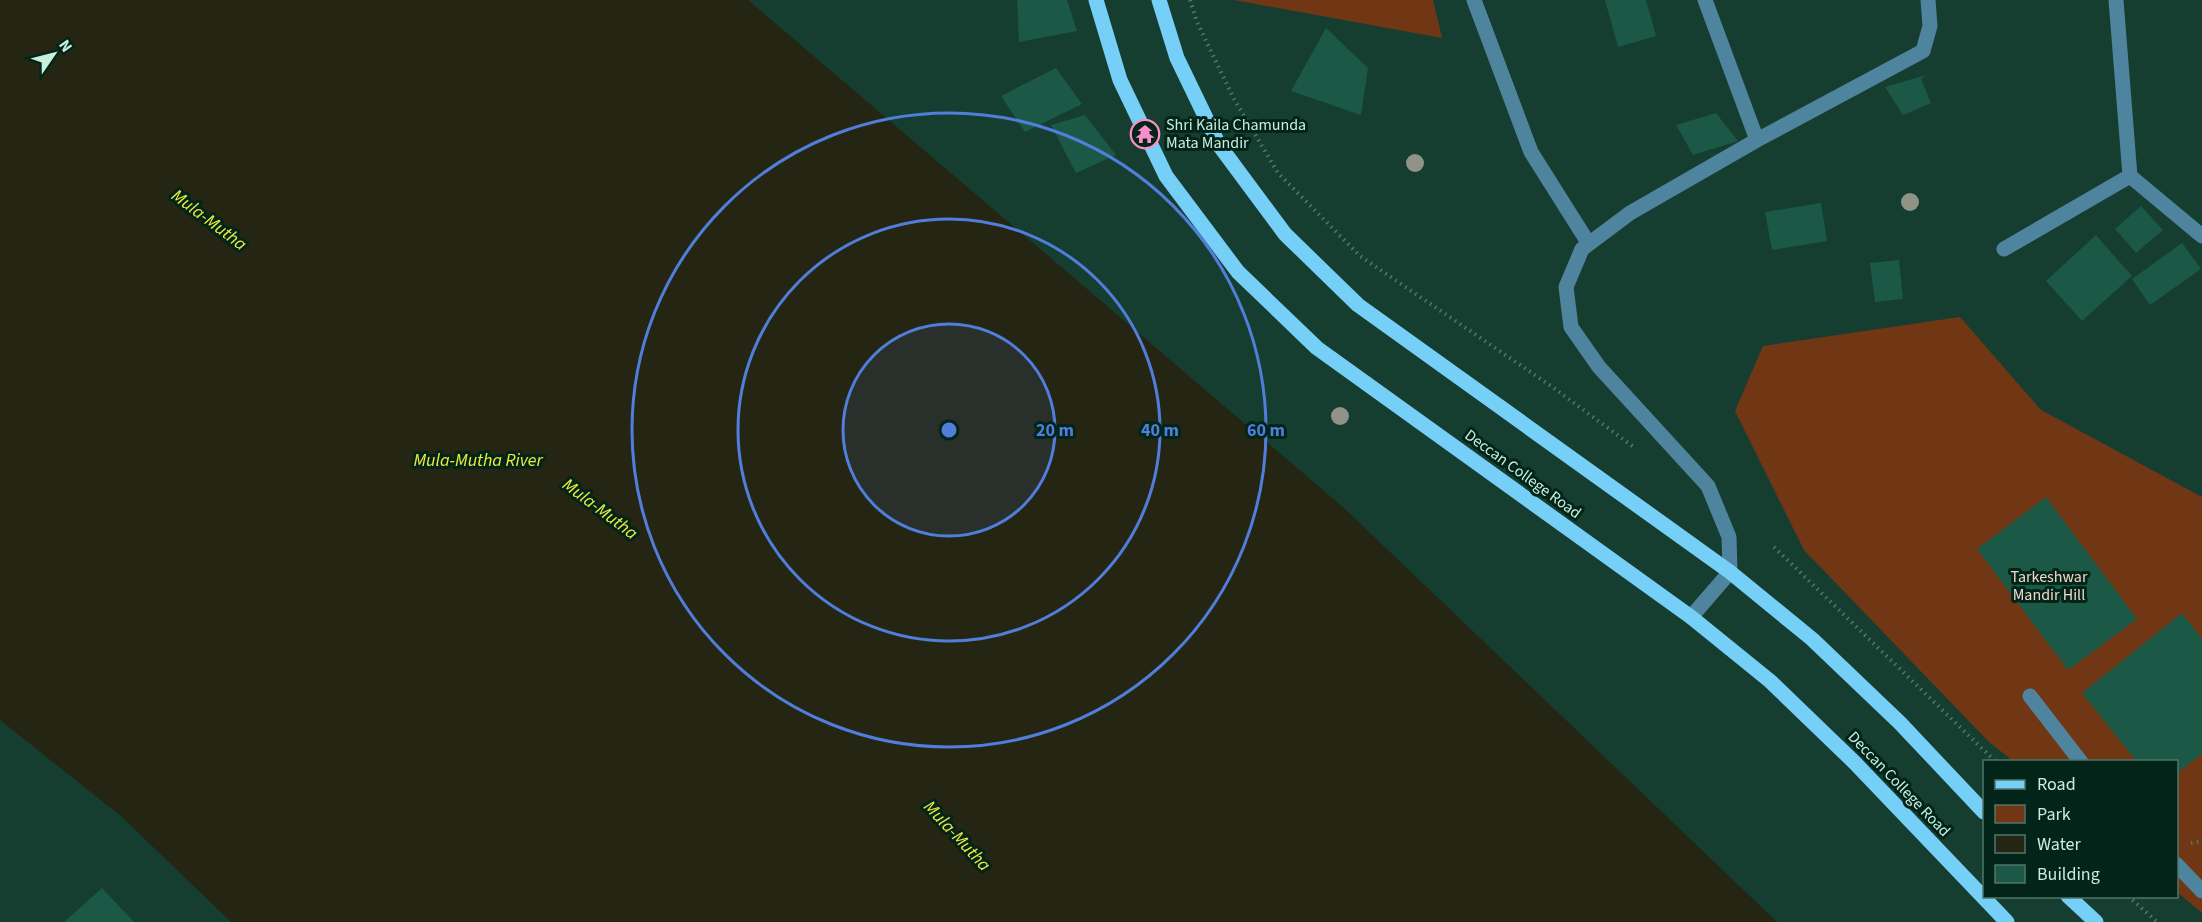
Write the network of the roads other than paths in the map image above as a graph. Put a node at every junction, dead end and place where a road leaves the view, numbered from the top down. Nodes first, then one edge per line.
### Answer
1 (1096, 0) edge
2 (1159, 0) edge
3 (1474, 0) edge
4 (1705, 0) edge
5 (1928, 0) edge
6 (2116, 0) edge
7 (1757, 140) junction
8 (2130, 176) junction
9 (2202, 236) edge
10 (1589, 244) junction
11 (2004, 249) dead end
12 (1731, 572) junction
13 (1691, 616) junction
14 (2030, 696) dead end
15 (2079, 760) edge
16 (1983, 811) edge
17 (2178, 866) edge
18 (2202, 891) edge
19 (1983, 897) edge
20 (1984, 898) edge
21 (2069, 898) edge
22 (2007, 922) edge
23 (2096, 922) edge

1 - 13 main road, Deccan College Road
2 - 12 main road
3 - 10 street
4 - 7 street
5 - 7 street
6 - 8 street
7 - 10 street
8 - 9 street
8 - 11 street
10 - 12 street
12 - 13 street
12 - 16 main road
13 - 19 main road, Deccan College Road
14 - 15 street
17 - 18 street
20 - 22 main road, Deccan College Road
21 - 23 main road

